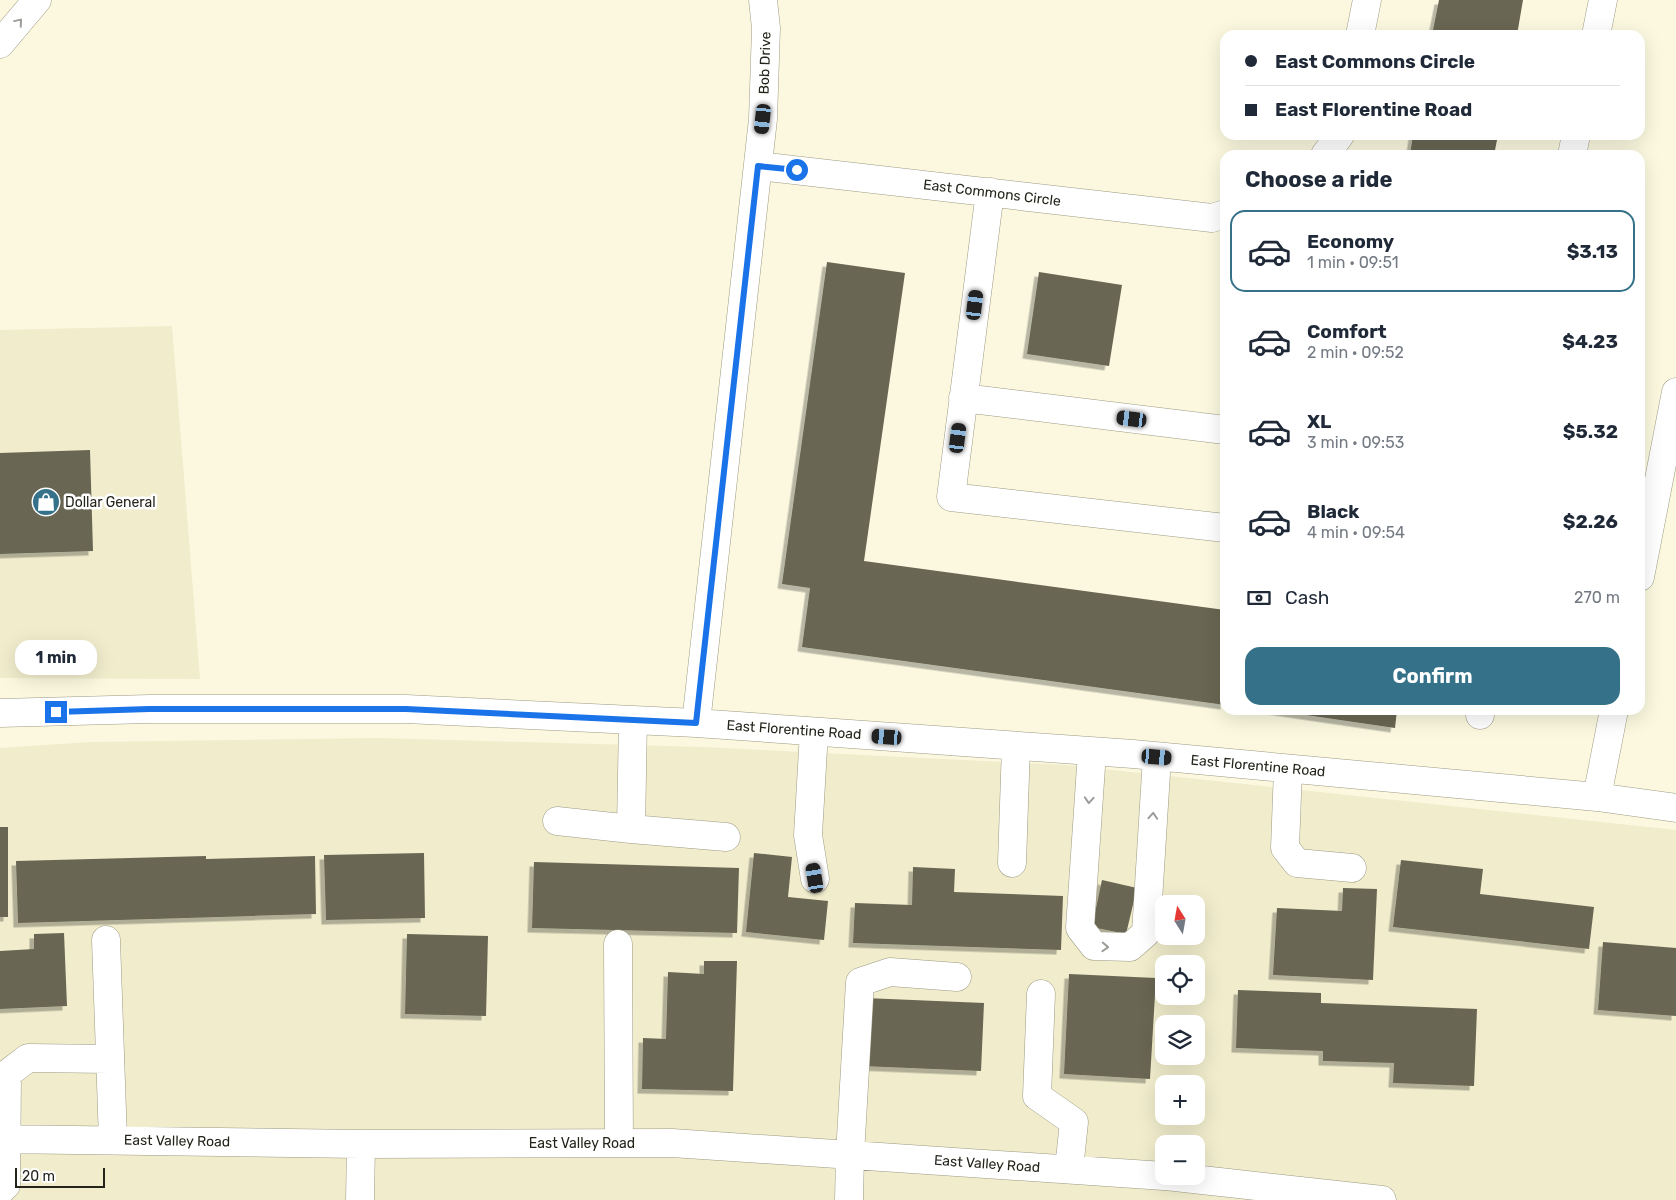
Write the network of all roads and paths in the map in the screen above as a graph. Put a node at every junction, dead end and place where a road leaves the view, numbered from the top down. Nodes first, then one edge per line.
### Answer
1 (37, 0) edge
2 (763, 0) edge
3 (1366, 0) edge
4 (1603, 0) edge
5 (1361, 30) edge
6 (1597, 30) edge
7 (0, 44) edge
8 (758, 166) junction
9 (990, 192) junction
10 (1220, 216) edge
11 (1676, 392) edge
12 (963, 398) junction
13 (1220, 429) edge
14 (1220, 527) edge
15 (1645, 551) edge
16 (0, 713) edge
17 (1613, 715) edge
18 (634, 720) junction
19 (696, 723) junction
20 (814, 732) junction
21 (1016, 746) junction
22 (1092, 752) junction
23 (1157, 757) junction
24 (1288, 769) junction
25 (1597, 797) junction
26 (1676, 808) edge
27 (557, 821) dead end
28 (631, 829) junction
29 (726, 837) dead end
30 (1012, 863) dead end
31 (1352, 868) dead end
32 (815, 878) dead end
33 (106, 940) dead end
34 (618, 944) dead end
35 (957, 978) dead end
36 (1041, 994) dead end
37 (110, 1059) junction
38 (3, 1139) edge
39 (113, 1140) junction
40 (619, 1143) junction
41 (361, 1144) junction
42 (850, 1155) junction
43 (1069, 1170) junction
44 (1155, 1175) edge
45 (1205, 1180) edge
46 (0, 1192) edge
47 (360, 1200) edge
48 (849, 1200) edge
49 (1382, 1200) edge

7 -> 1 street
2 - 8 street, Bob Drive
3 - 5 street
4 - 6 street
8 - 9 street, East Commons Circle
8 - 19 street, Bob Drive
9 - 10 street, East Commons Circle
9 - 12 street
11 - 15 street
12 - 13 street
12 - 14 street
16 - 18 street, East Florentine Road
17 - 25 street
18 - 19 street, East Florentine Road
18 - 28 street
19 - 20 street, East Florentine Road
20 - 21 street, East Florentine Road
20 - 32 street
21 - 22 street, East Florentine Road
21 - 30 street
22 - 23 street, East Florentine Road
22 -> 23 street
23 - 24 street, East Florentine Road
24 - 25 street, East Florentine Road
24 - 31 street
25 - 26 street, East Florentine Road
27 - 28 street
28 - 29 street
33 - 37 street
34 - 40 street
35 - 42 street
36 - 43 street
37 - 38 street
37 - 39 street
38 - 39 street, East Valley Road
38 - 46 street
39 - 41 street, East Valley Road
40 - 41 street, East Valley Road
40 - 42 street, East Valley Road
41 - 47 street
42 - 43 street, East Valley Road
42 - 48 street
43 - 44 street, East Valley Road
45 - 49 street, East Valley Road

